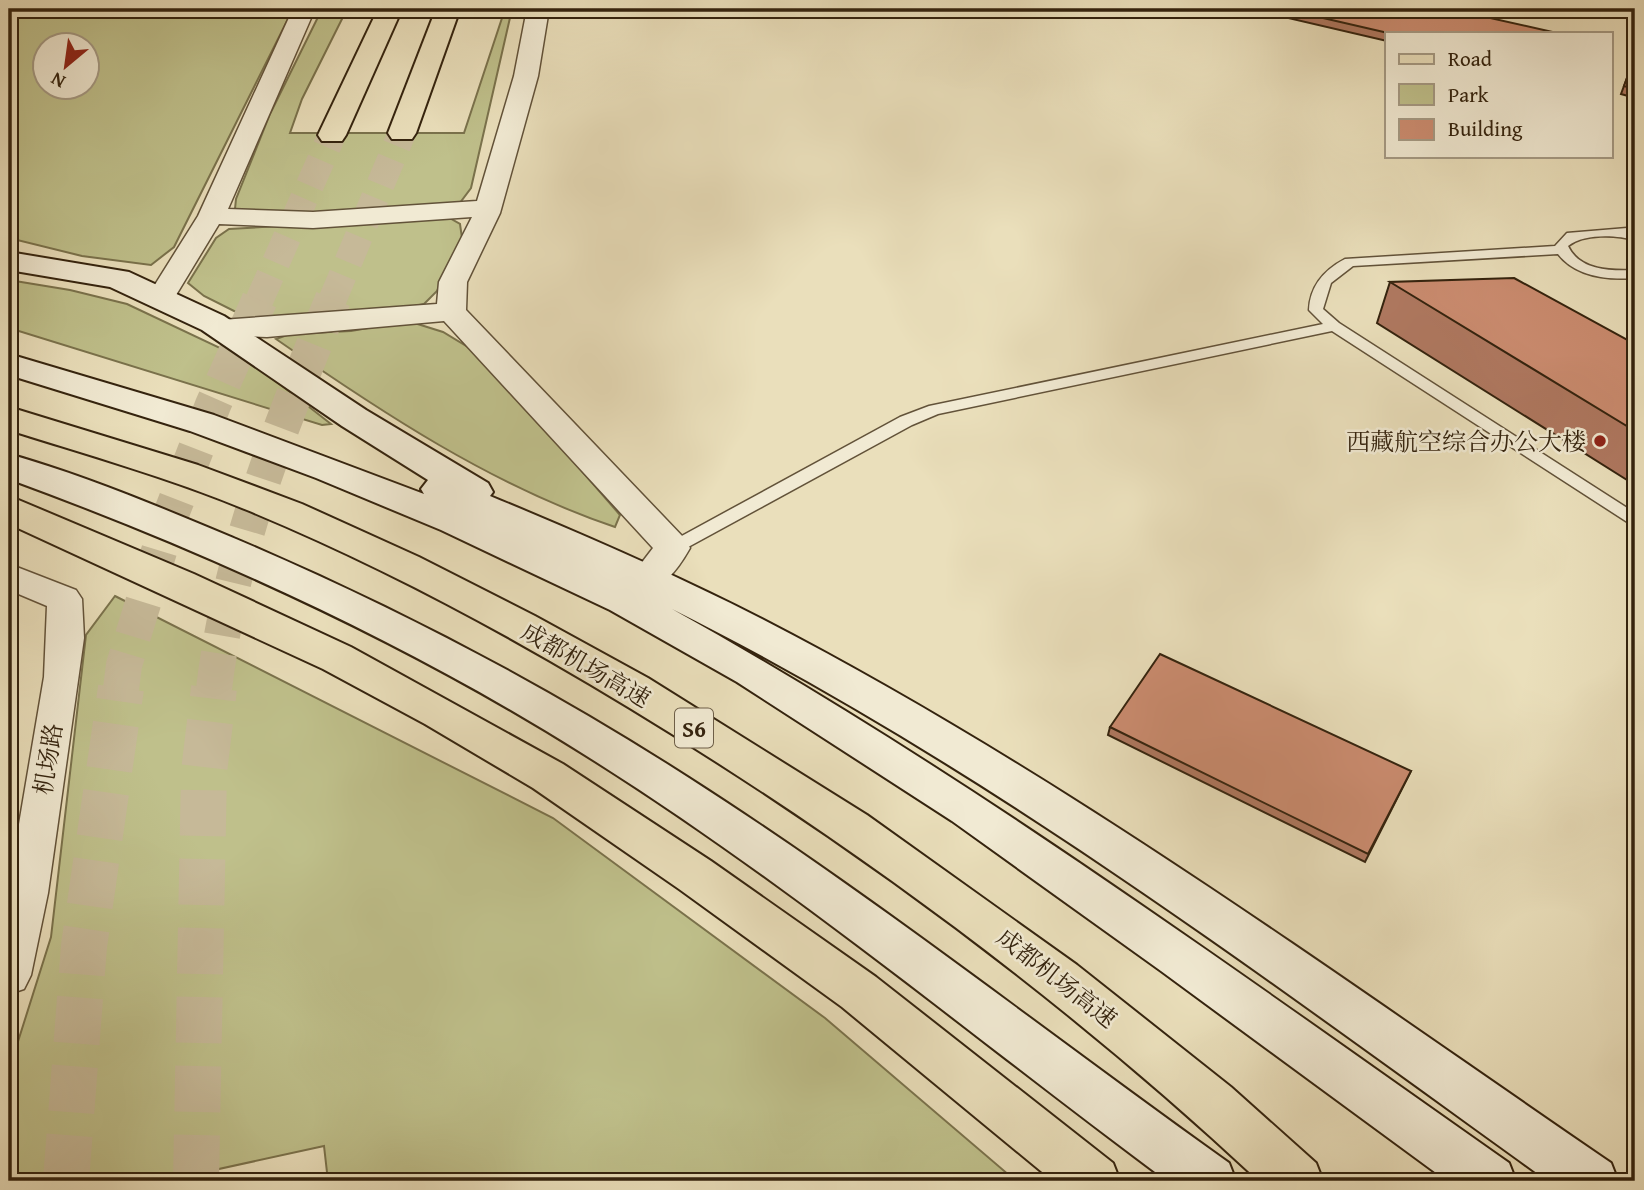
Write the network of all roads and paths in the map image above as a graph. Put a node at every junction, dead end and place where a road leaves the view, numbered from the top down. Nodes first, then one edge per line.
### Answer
1 (304, 9) edge
2 (390, 9) edge
3 (448, 9) edge
4 (538, 9) edge
5 (402, 133) tunnel mouth
6 (332, 135) tunnel mouth
7 (488, 208) junction
8 (211, 216) junction
9 (1635, 236) edge
10 (1562, 250) junction
11 (9, 261) edge
12 (1635, 274) edge
13 (160, 299) junction
14 (451, 312) junction
15 (1334, 326) junction
16 (221, 329) junction
17 (9, 364) edge
18 (176, 413) junction
19 (9, 418) edge
20 (9, 466) edge
21 (9, 509) edge
22 (522, 521) junction
23 (1635, 521) edge
24 (660, 563) junction
25 (9, 576) edge
26 (9, 975) edge
27 (1094, 1181) edge
28 (1210, 1181) edge
29 (1297, 1181) edge
30 (1490, 1181) edge
31 (1592, 1181) edge

1 - 8 street
2 - 6 main road
3 - 5 main road
4 - 7 street
7 - 8 street
7 - 14 street
8 - 13 street
9 - 10 lane
10 - 12 lane
10 - 15 lane
11 - 13 main road
13 - 16 main road
14 - 16 street
14 - 24 street
15 - 23 lane
15 - 24 lane
16 - 22 main road
17 - 18 main road
18 - 22 main road
18 - 30 main road
19 - 29 main road, 成都机场高速 / S6
20 - 28 main road
21 - 27 main road
22 - 24 main road
24 - 31 main road
25 - 26 street, 机场路

